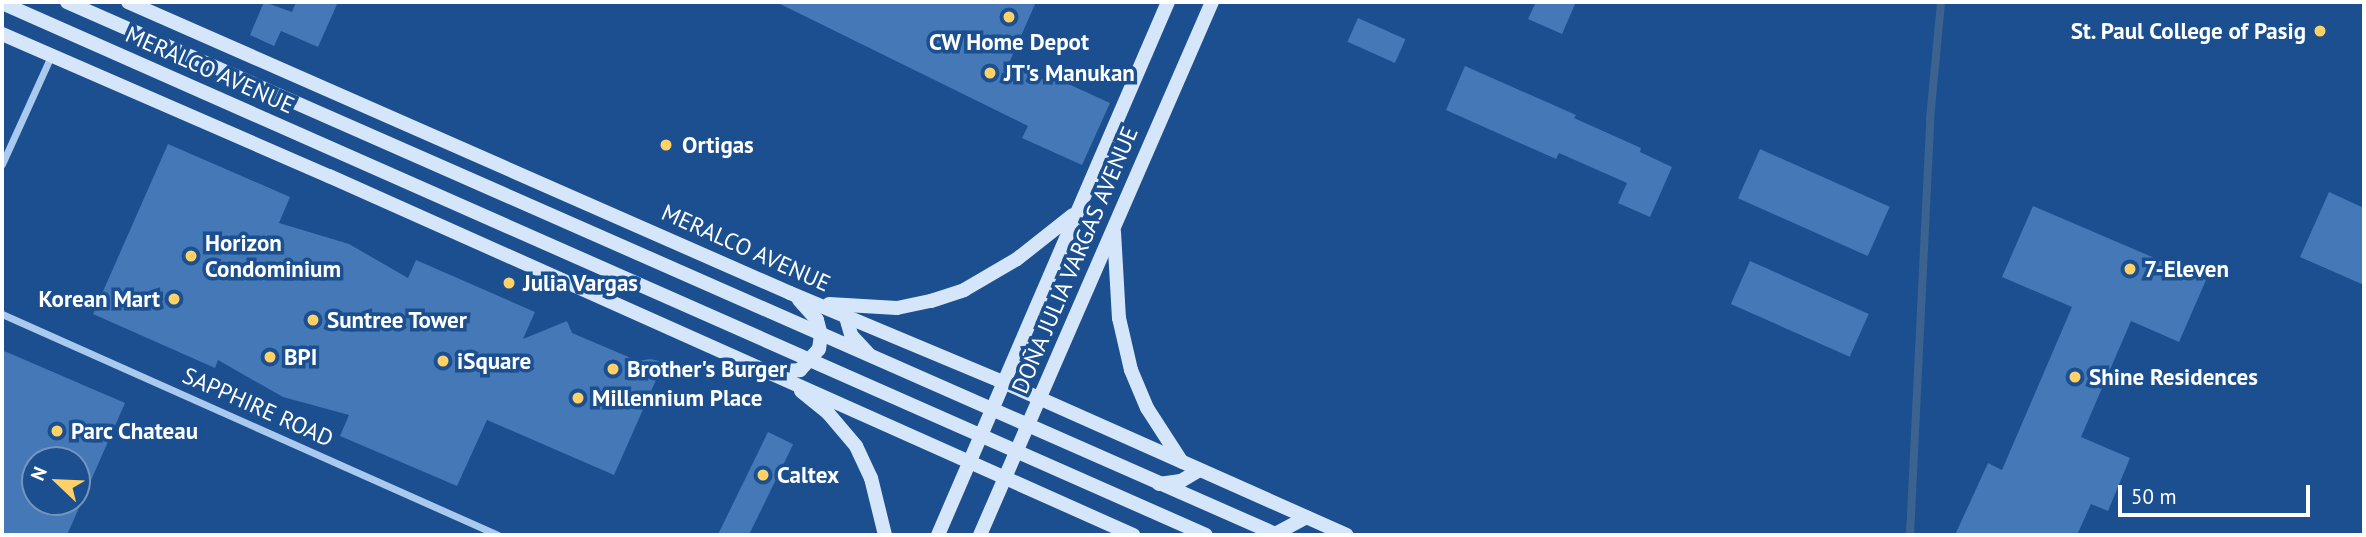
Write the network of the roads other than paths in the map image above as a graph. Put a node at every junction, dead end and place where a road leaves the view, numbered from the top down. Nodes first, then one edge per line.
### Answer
1 (67, 2) edge
2 (128, 2) edge
3 (1168, 2) edge
4 (1212, 2) edge
5 (2, 3) edge
6 (2, 34) edge
7 (51, 56) junction
8 (2, 164) edge
9 (1077, 212) junction
10 (1114, 224) junction
11 (790, 293) junction
12 (809, 301) junction
13 (2, 314) edge
14 (846, 317) junction
15 (765, 369) junction
16 (783, 377) junction
17 (1003, 382) junction
18 (1040, 398) junction
19 (990, 413) junction
20 (1028, 430) junction
21 (971, 462) junction
22 (1183, 463) junction
23 (1199, 470) junction
24 (1007, 478) junction
25 (1307, 517) junction
26 (498, 535) edge
27 (885, 535) edge
28 (938, 535) edge
29 (980, 535) edge
30 (1133, 535) edge
31 (1206, 535) edge
32 (1273, 535) edge
33 (1278, 535) edge
34 (1346, 535) edge

1 - 33 main road, MERALCO AVENUE, bridge
2 - 11 main road, MERALCO AVENUE
3 - 9 main road, DOÑA JULIA VARGAS AVENUE
4 - 10 main road, DOÑA JULIA VARGAS AVENUE
5 - 31 main road, MERALCO AVENUE, bridge
6 - 7 main road
7 - 8 street
7 - 15 main road
9 - 12 main road
9 - 17 main road, DOÑA JULIA VARGAS AVENUE
10 - 18 main road, DOÑA JULIA VARGAS AVENUE
10 - 22 main road
11 - 12 main road, MERALCO AVENUE
11 - 15 main road
12 - 14 main road, MERALCO AVENUE
13 - 26 street, SAPPHIRE ROAD
14 - 17 main road, MERALCO AVENUE
14 - 19 main road
15 - 16 main road
16 - 21 main road
16 - 27 main road
17 - 18 main road, MERALCO AVENUE
17 - 19 main road, DOÑA JULIA VARGAS AVENUE
18 - 20 main road, DOÑA JULIA VARGAS AVENUE
18 - 22 main road, MERALCO AVENUE
19 - 20 main road
19 - 21 main road, DOÑA JULIA VARGAS AVENUE
20 - 23 main road
20 - 24 main road, DOÑA JULIA VARGAS AVENUE
21 - 24 main road
21 - 28 main road, DOÑA JULIA VARGAS AVENUE
22 - 23 main road, MERALCO AVENUE
23 - 25 main road, MERALCO AVENUE
24 - 29 main road, DOÑA JULIA VARGAS AVENUE
24 - 30 main road
25 - 32 main road
25 - 34 main road, MERALCO AVENUE

